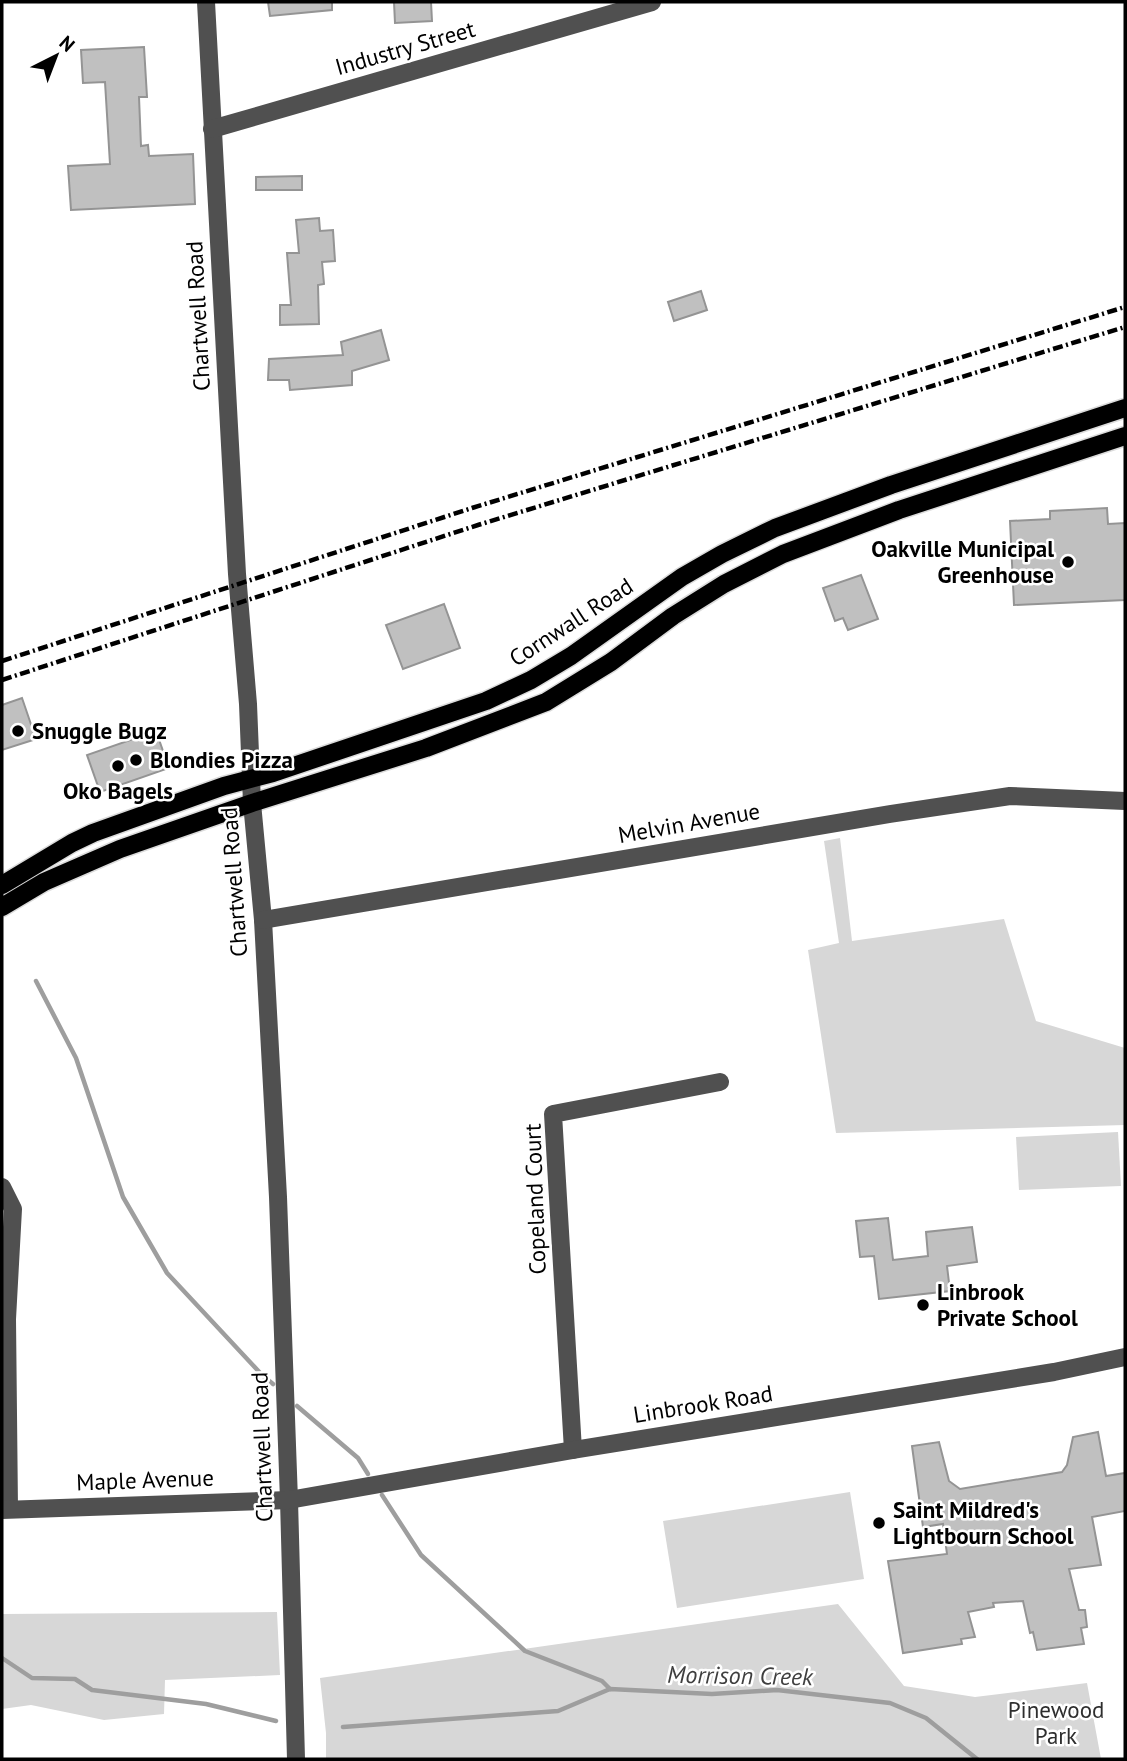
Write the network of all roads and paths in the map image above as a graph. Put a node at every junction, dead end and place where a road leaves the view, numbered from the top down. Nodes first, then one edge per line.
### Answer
1 (206, 2) edge
2 (652, 2) edge
3 (212, 129) junction
4 (1125, 408) edge
5 (1125, 436) edge
6 (251, 779) junction
7 (1125, 801) edge
8 (252, 803) junction
9 (2, 885) edge
10 (2, 907) edge
11 (263, 920) junction
12 (720, 1082) dead end
13 (2, 1187) edge
14 (4, 1319) edge
15 (1125, 1357) edge
16 (573, 1450) junction
17 (289, 1500) junction
18 (6, 1510) edge
19 (296, 1759) edge

1 - 3 street, Chartwell Road
2 - 3 street, Industry Street
3 - 6 street, Chartwell Road
4 - 6 main road, Cornwall Road
5 - 8 main road
6 - 8 street, Chartwell Road
6 - 9 main road, Cornwall Road
7 - 11 street, Melvin Avenue
8 - 10 main road
8 - 11 street, Chartwell Road
11 - 17 street, Chartwell Road
12 - 16 street, Copeland Court
13 - 14 street
14 - 18 street
15 - 16 street, Linbrook Road
16 - 17 street, Linbrook Road
17 - 18 street, Maple Avenue
17 - 19 street, Chartwell Road

